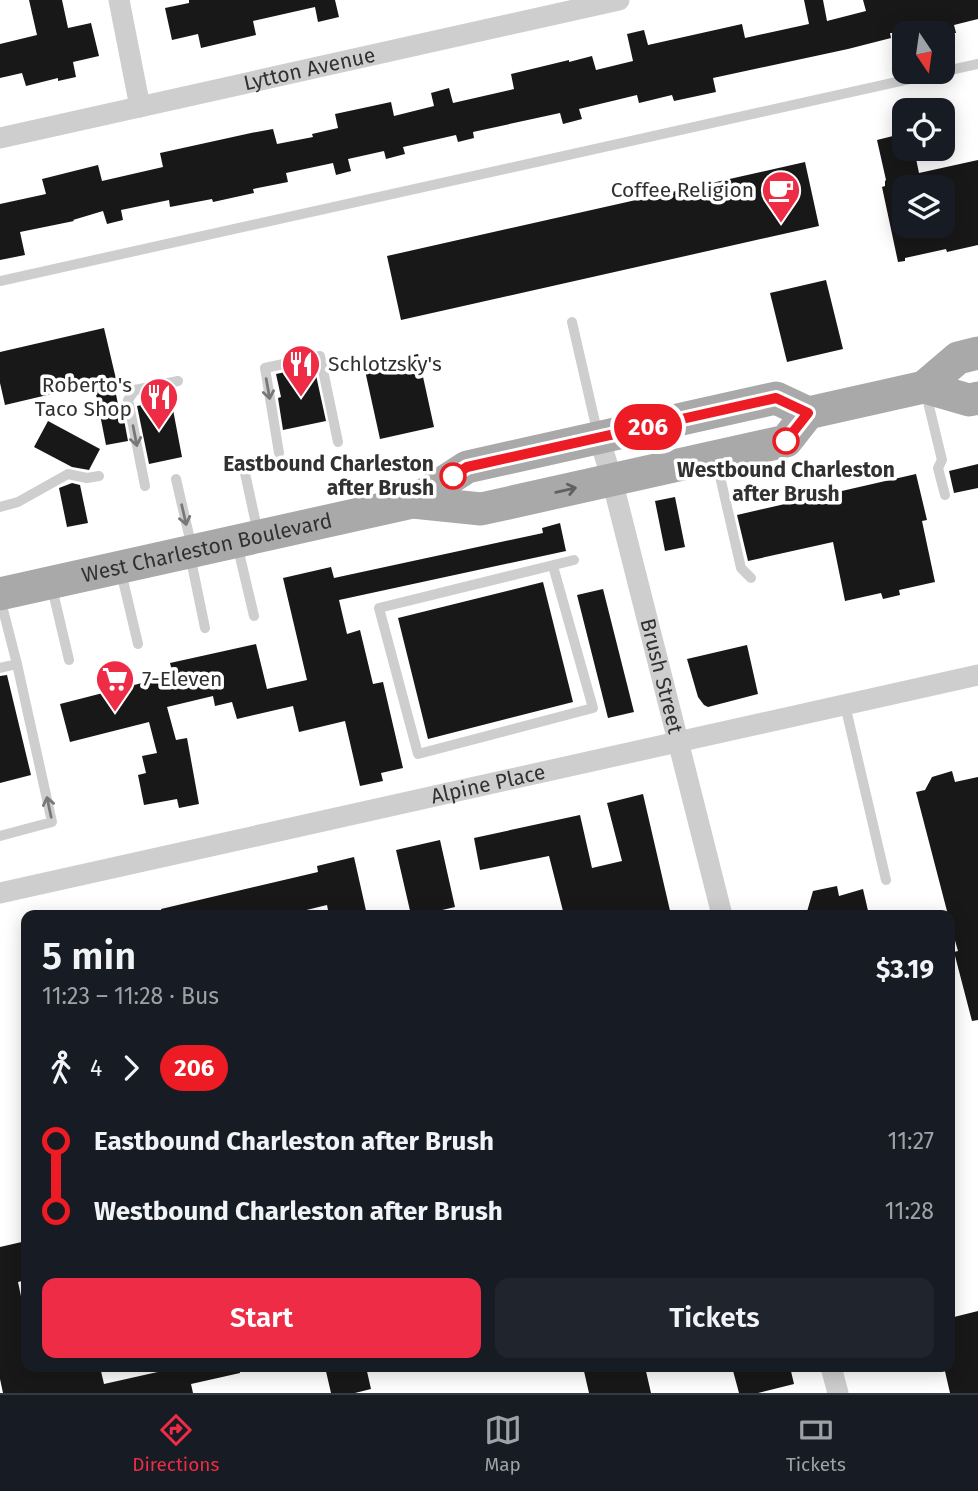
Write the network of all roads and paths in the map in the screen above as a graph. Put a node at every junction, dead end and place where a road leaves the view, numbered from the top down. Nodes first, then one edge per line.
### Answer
1 (119, 0) edge
2 (619, 0) edge
3 (978, 65) edge
4 (140, 107) junction
5 (0, 138) edge
6 (0, 281) edge
7 (572, 321) dead end
8 (978, 354) edge
9 (178, 381) dead end
10 (924, 387) junction
11 (978, 398) edge
12 (808, 413) junction
13 (599, 438) junction
14 (338, 442) dead end
15 (279, 453) dead end
16 (716, 457) junction
17 (243, 464) dead end
18 (99, 476) dead end
19 (176, 479) dead end
20 (612, 480) junction
21 (145, 486) dead end
22 (945, 495) dead end
23 (413, 502) junction
24 (0, 507) edge
25 (247, 538) junction
26 (191, 551) junction
27 (574, 560) dead end
28 (553, 566) junction
29 (120, 567) junction
30 (751, 578) dead end
31 (50, 582) junction
32 (0, 596) edge
33 (254, 617) dead end
34 (205, 628) dead end
35 (138, 644) dead end
36 (69, 660) dead end
37 (17, 664) junction
38 (0, 668) edge
39 (978, 675) edge
40 (845, 705) junction
41 (678, 743) junction
42 (0, 836) edge
43 (886, 880) dead end
44 (0, 893) edge
45 (721, 910) edge
46 (832, 1372) edge
47 (838, 1393) edge

1 - 4 street
2 - 4 street, Lytton Avenue
3 - 6 lane
4 - 5 street, Lytton Avenue
7 - 13 lane
8 - 10 main road
9 -> 21 lane
10 - 11 main road
10 - 12 main road
10 - 22 lane
12 - 13 main road, West Charleston Boulevard
12 - 16 main road, West Charleston Boulevard
13 - 20 street, Brush Street
13 - 23 main road, West Charleston Boulevard
14 -> 15 lane
16 - 20 main road, West Charleston Boulevard
16 - 30 lane
17 - 25 lane
18 - 24 lane
19 -> 26 lane
23 -> 20 main road, West Charleston Boulevard
20 - 41 street, Brush Street
23 - 25 main road, West Charleston Boulevard
25 - 26 main road, West Charleston Boulevard
25 - 33 lane
26 - 29 main road, West Charleston Boulevard
26 - 34 lane
27 - 28 lane
28 - 28 lane
29 - 31 main road, West Charleston Boulevard
29 - 35 lane
31 - 32 main road, West Charleston Boulevard
31 - 36 lane
32 - 37 lane
37 - 38 lane
42 -> 37 lane
39 - 40 street, Alpine Place
40 - 41 street, Alpine Place
40 - 43 lane
41 - 44 street, Alpine Place
41 - 45 street, Brush Street
46 - 47 street

